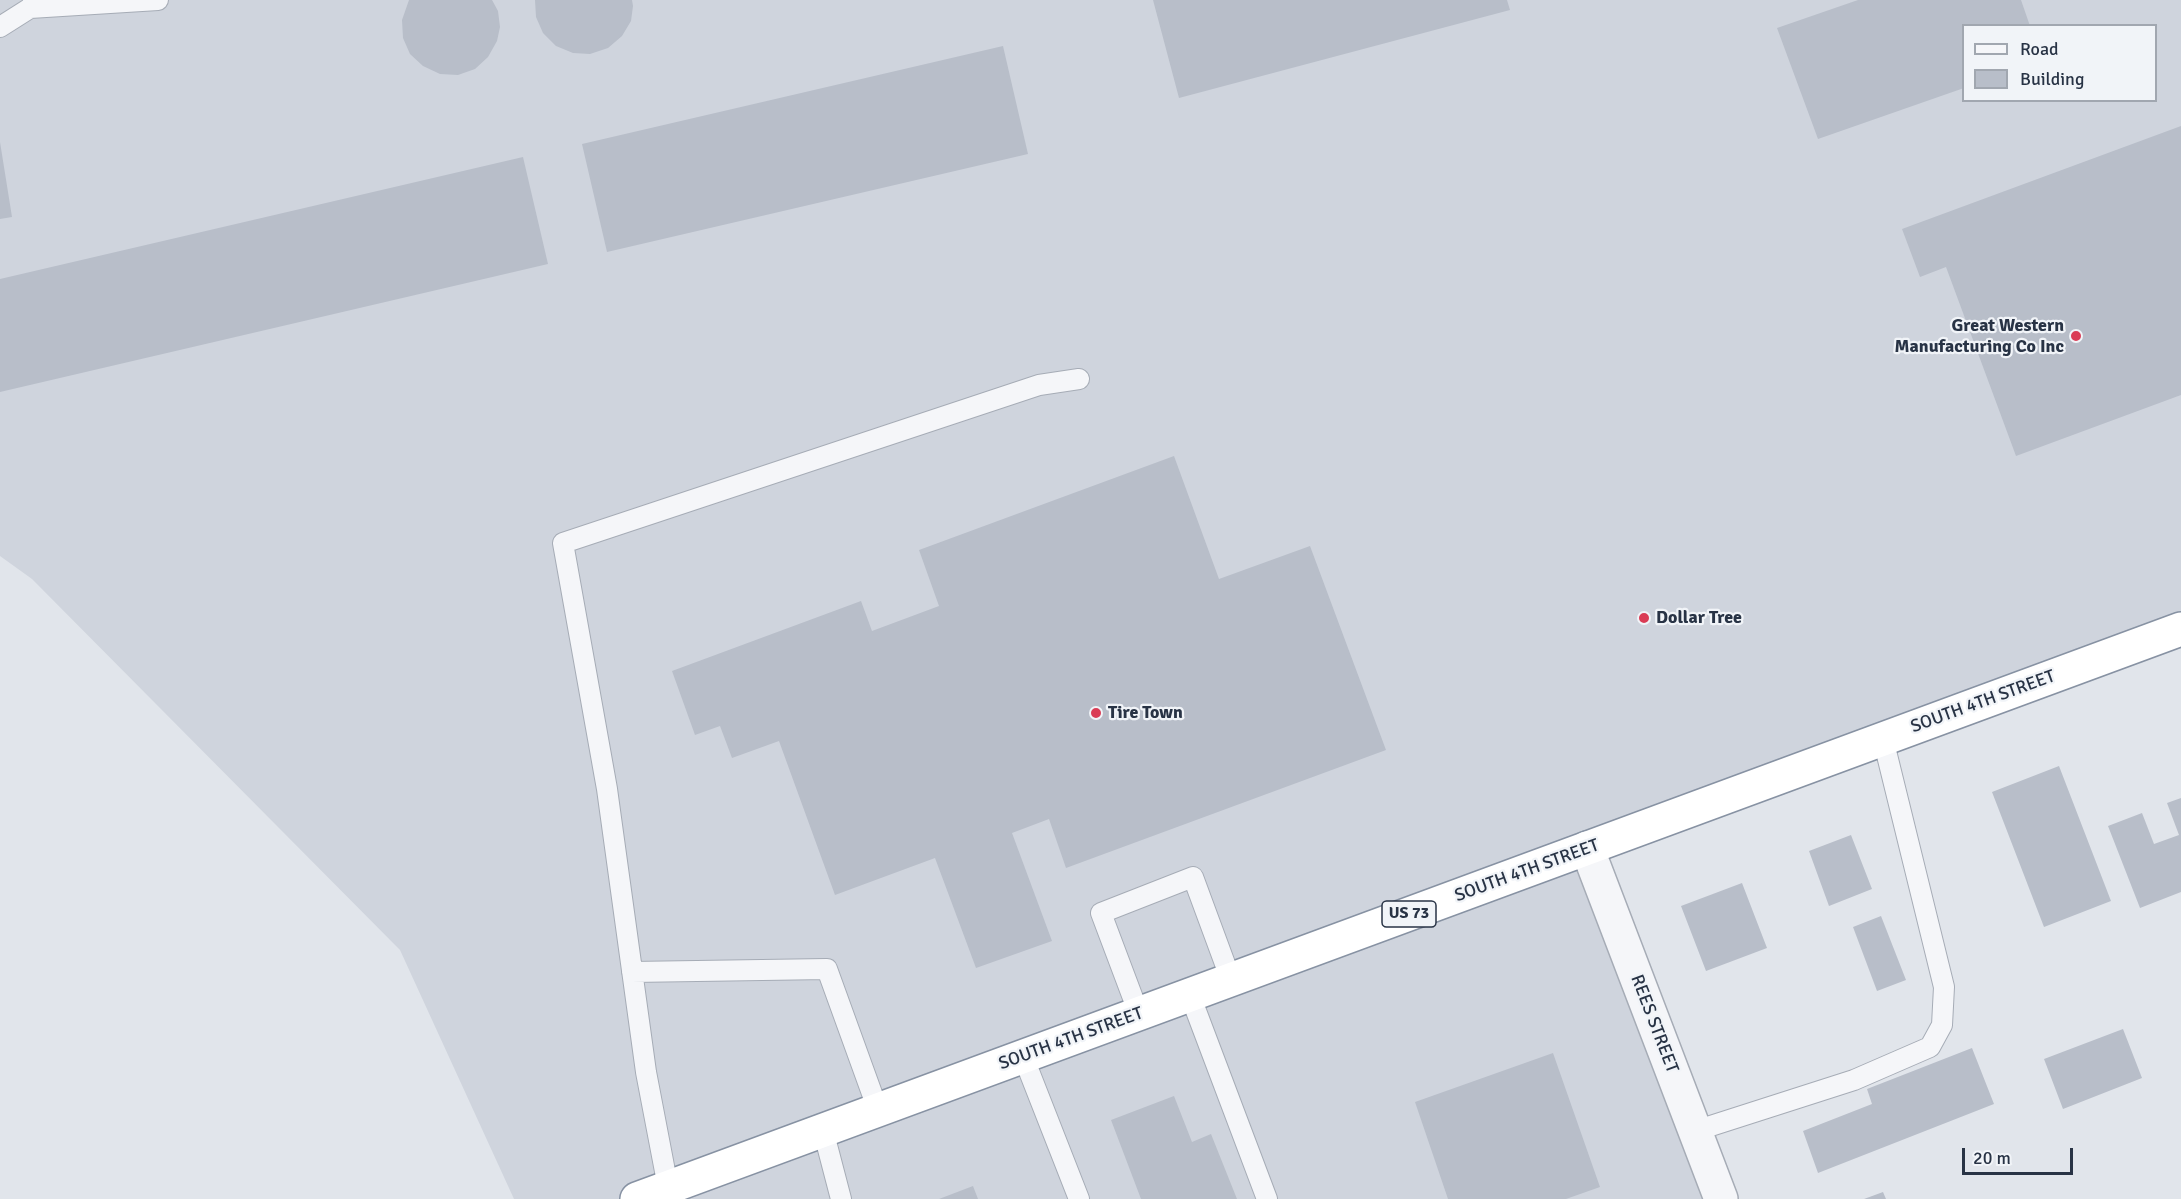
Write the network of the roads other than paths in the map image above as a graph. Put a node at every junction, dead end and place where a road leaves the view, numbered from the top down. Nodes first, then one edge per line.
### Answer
1 (158, 0) edge
2 (33, 4) edge
3 (0, 27) edge
4 (1079, 379) dead end
5 (2181, 629) edge
6 (1883, 739) junction
7 (1587, 849) junction
8 (632, 972) junction
9 (1231, 980) junction
10 (1190, 995) junction
11 (1139, 1014) junction
12 (1023, 1056) junction
13 (878, 1110) junction
14 (823, 1130) junction
15 (1695, 1131) junction
16 (668, 1187) junction
17 (637, 1199) edge
18 (841, 1199) edge
19 (1079, 1199) edge
20 (1267, 1199) edge
21 (1721, 1199) edge

1 - 2 lane
2 - 3 lane
4 - 8 lane
5 - 6 highway, SOUTH 4TH STREET / US 73
6 - 7 highway, SOUTH 4TH STREET / US 73
6 - 15 lane
7 - 9 highway, SOUTH 4TH STREET / US 73
7 - 15 street, REES STREET
8 - 13 lane
8 - 16 lane
9 - 10 highway, SOUTH 4TH STREET / US 73
9 - 11 lane
10 - 11 highway, SOUTH 4TH STREET / US 73
10 - 20 lane
11 - 12 highway, SOUTH 4TH STREET / US 73
12 - 13 highway, SOUTH 4TH STREET / US 73
12 - 19 lane
13 - 14 highway, SOUTH 4TH STREET / US 73
14 - 16 highway, SOUTH 4TH STREET / US 73
14 - 18 lane
15 - 21 street, REES STREET
16 - 17 highway, SOUTH 4TH STREET / US 73

